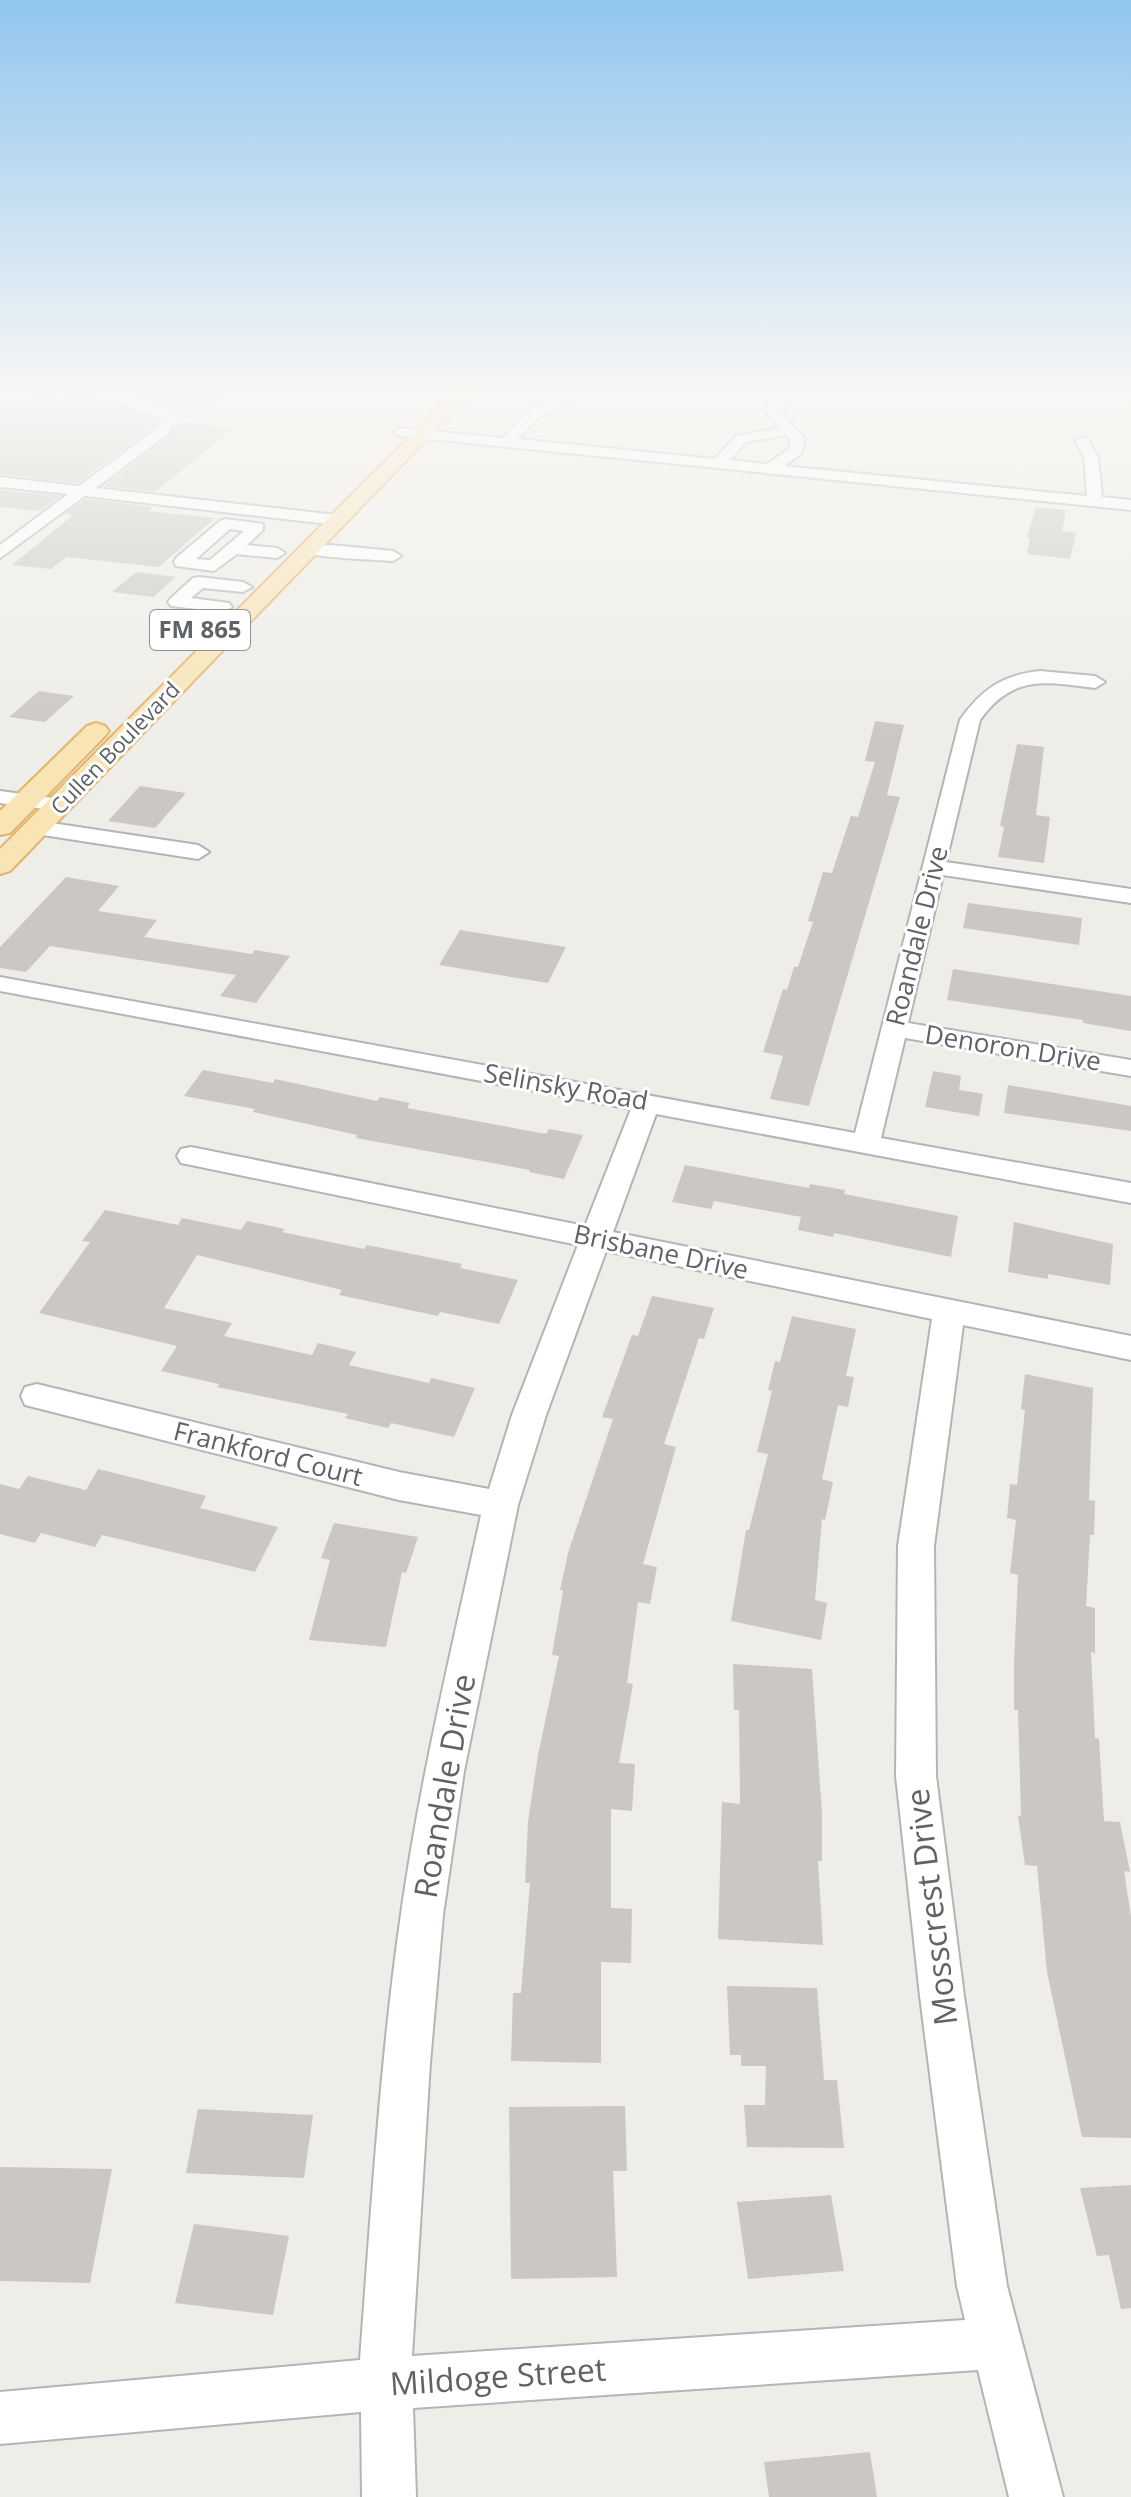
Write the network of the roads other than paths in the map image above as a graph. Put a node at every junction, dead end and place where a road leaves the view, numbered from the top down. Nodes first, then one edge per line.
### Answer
1 (62, 507) edge
2 (217, 507) edge
3 (326, 507) edge
4 (348, 507) edge
5 (256, 511) junction
6 (313, 518) junction
7 (337, 520) junction
8 (240, 526) junction
9 (233, 549) junction
10 (307, 551) junction
11 (0, 553) edge
12 (277, 553) junction
13 (393, 556) dead end
14 (237, 600) junction
15 (170, 659) dead end
16 (1095, 682) dead end
17 (138, 691) dead end
18 (166, 695) junction
19 (111, 717) dead end
20 (0, 797) edge
21 (25, 801) junction
22 (60, 805) junction
23 (0, 827) edge
24 (38, 828) junction
25 (198, 852) dead end
26 (0, 865) edge
27 (933, 867) junction
28 (1131, 896) edge
29 (0, 984) edge
30 (894, 1028) junction
31 (1131, 1068) edge
32 (647, 1102) junction
33 (866, 1143) junction
34 (191, 1156) dead end
35 (1131, 1193) edge
36 (594, 1238) junction
37 (949, 1311) junction
38 (1131, 1348) edge
39 (37, 1396) dead end
40 (501, 1505) junction
41 (997, 2343) junction
42 (387, 2384) junction
43 (0, 2418) edge
44 (389, 2497) edge
45 (1036, 2497) edge

1 - 11 street
2 - 5 street
3 - 6 main road, Cullen Boulevard / FM 865
4 - 7 main road, Cullen Boulevard / FM 865
5 - 6 street
5 - 8 street
6 - 7 street
6 - 12 main road, Cullen Boulevard / FM 865
7 - 10 main road, Cullen Boulevard / FM 865
8 - 9 street
8 - 9 street
9 - 12 street
10 - 13 street
10 - 14 main road, Cullen Boulevard / FM 865
12 - 14 main road, Cullen Boulevard / FM 865
14 - 15 main road, Cullen Boulevard / FM 865
14 - 18 main road, Cullen Boulevard / FM 865
16 - 27 street, Roandale Drive
17 - 18 main road
18 - 22 main road, Cullen Boulevard / FM 865
19 - 21 main road, Cullen Boulevard
20 - 21 street
21 - 22 street
21 - 23 main road, Cullen Boulevard
22 - 24 main road, Cullen Boulevard / FM 865
24 - 25 street
24 - 26 main road, Cullen Boulevard / FM 865
27 - 28 street
27 - 30 street, Roandale Drive
29 - 32 street, Selinsky Road
30 - 31 street, Denoron Drive
30 - 33 street, Roandale Drive
32 - 33 street, Selinsky Road
32 - 36 street, Roandale Drive
33 - 35 street, Selinsky Road
34 - 36 street, Brisbane Drive
36 - 37 street, Brisbane Drive
36 - 40 street, Roandale Drive
37 - 38 street, Brisbane Drive
37 - 41 street, Mosscrest Drive
39 - 40 street, Frankford Court
40 - 42 street, Roandale Drive
41 - 42 street, Mildoge Street
41 - 45 street, Mosscrest Drive
42 - 43 street, Mildoge Street
42 - 44 street, Roandale Drive

